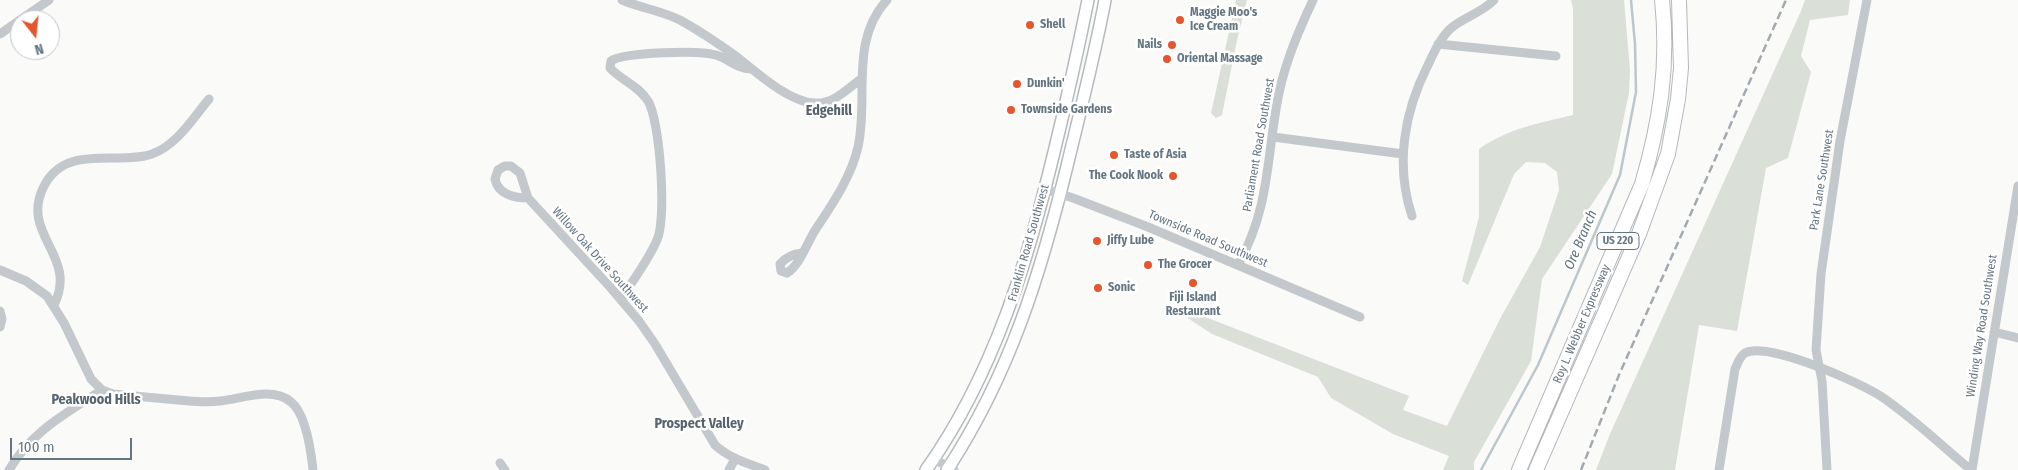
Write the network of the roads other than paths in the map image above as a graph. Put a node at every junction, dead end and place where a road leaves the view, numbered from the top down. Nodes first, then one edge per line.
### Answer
1 (49, 0) edge
2 (622, 0) edge
3 (1088, 0) edge
4 (1105, 0) edge
5 (1313, 0) edge
6 (1494, 0) edge
7 (1662, 0) edge
8 (1678, 0) edge
9 (1867, 0) edge
10 (885, 1) edge
11 (34, 10) edge
12 (1438, 44) junction
13 (1556, 56) dead end
14 (751, 69) junction
15 (861, 79) junction
16 (209, 99) dead end
17 (1273, 137) junction
18 (1403, 154) junction
19 (2018, 186) edge
20 (1045, 189) junction
21 (1060, 194) junction
22 (528, 198) dead end
23 (1412, 216) dead end
24 (802, 253) dead end
25 (1238, 265) junction
26 (0, 270) edge
27 (621, 299) junction
28 (54, 305) junction
29 (0, 311) edge
30 (1360, 317) dead end
31 (0, 327) edge
32 (1994, 332) junction
33 (2018, 338) edge
34 (1818, 366) junction
35 (102, 390) junction
36 (736, 459) junction
37 (934, 459) junction
38 (950, 469) edge
39 (9, 470) edge
40 (313, 470) edge
41 (729, 470) edge
42 (764, 470) edge
43 (926, 470) edge
44 (1519, 470) edge
45 (1536, 470) edge
46 (1719, 470) edge
47 (1827, 470) edge
48 (1972, 470) edge

1 - 11 street
2 - 14 street
3 - 20 main road, Franklin Road Southwest
4 - 21 main road, Franklin Road Southwest
5 - 17 street, Parliament Road Southwest
6 - 12 street
7 - 44 highway, Roy L. Webber Expressway / US 220
8 - 45 highway, Roy L. Webber Expressway / US 220
9 - 34 street, Park Lane Southwest
10 - 15 street
12 - 13 street
12 - 18 street
14 - 15 street
14 - 27 street
15 - 24 street
16 - 28 street
17 - 18 street
17 - 25 street, Parliament Road Southwest
18 - 23 street
19 - 32 street, Winding Way Road Southwest
20 - 21 street, Townside Road Southwest
20 - 37 main road, Franklin Road Southwest
21 - 25 street, Townside Road Southwest
21 - 38 main road, Franklin Road Southwest
22 - 27 street, Willow Oak Drive Southwest
25 - 30 street, Townside Road Southwest
26 - 28 street
27 - 36 street, Willow Oak Drive Southwest
28 - 35 street
29 - 31 street
32 - 33 street
32 - 48 street, Winding Way Road Southwest
34 - 46 street
34 - 47 street, Park Lane Southwest
34 - 48 street
35 - 39 street
35 - 40 street
36 - 41 street
36 - 42 street, Willow Oak Drive Southwest
37 - 38 street
37 - 43 main road, Franklin Road Southwest

